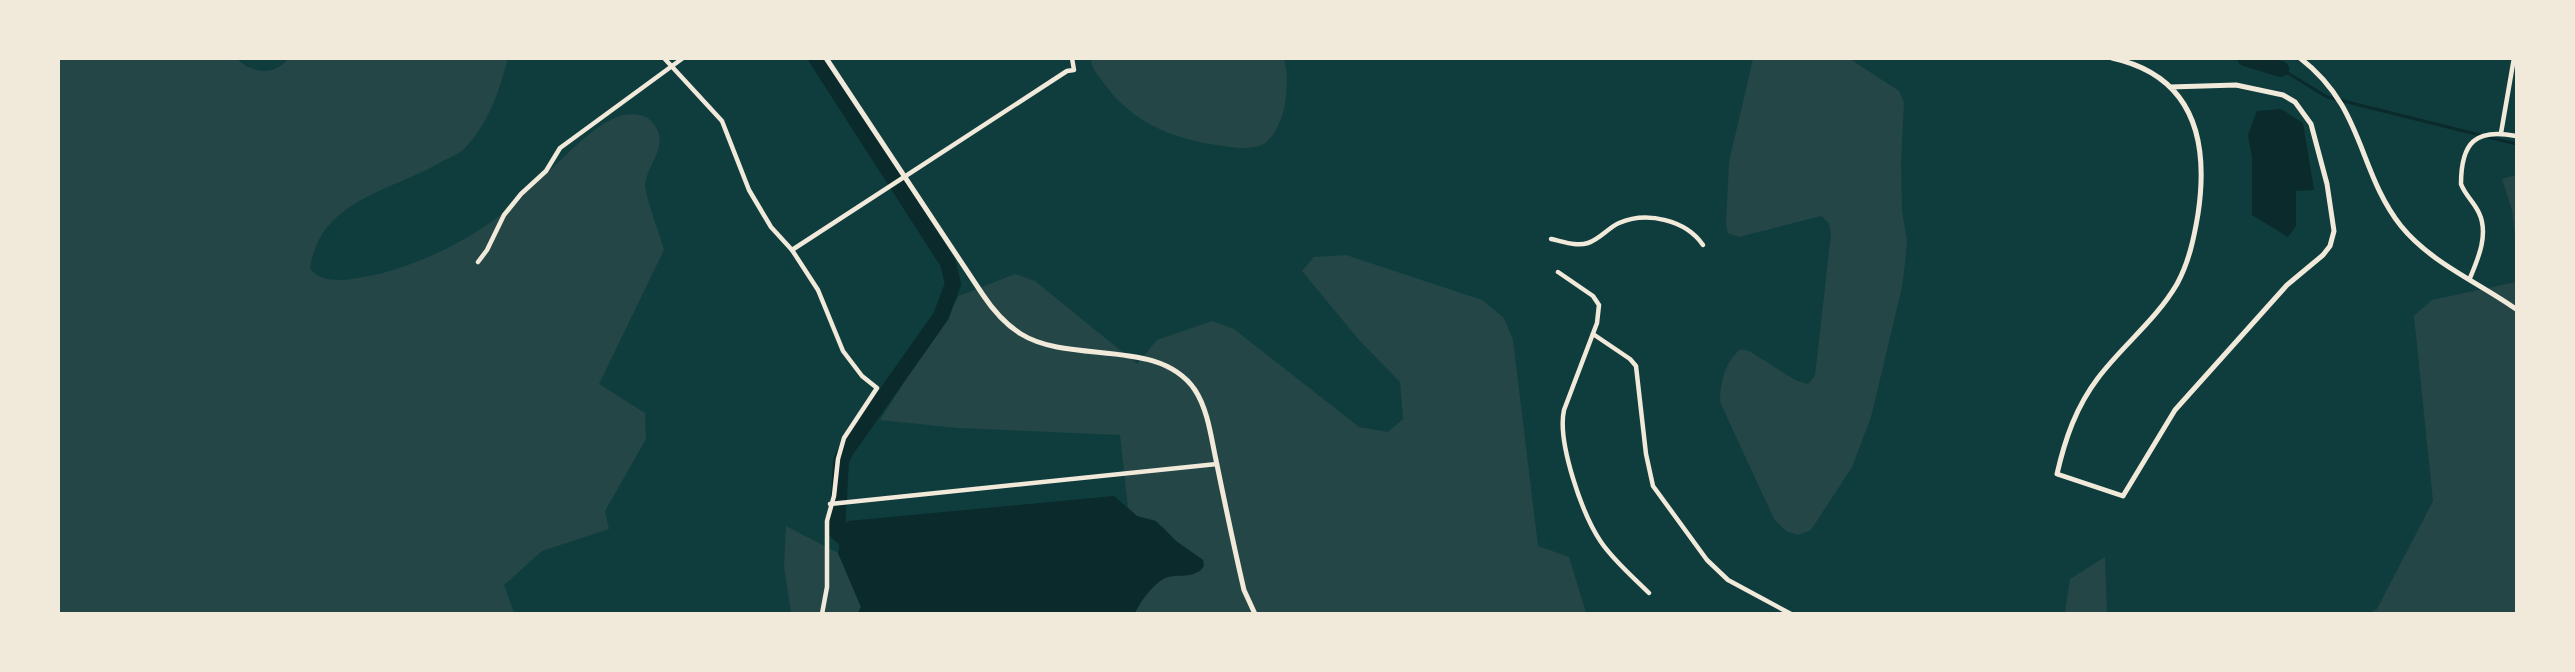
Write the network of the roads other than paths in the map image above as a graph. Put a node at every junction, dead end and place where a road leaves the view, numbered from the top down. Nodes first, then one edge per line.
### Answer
1 (664, 58) edge
2 (682, 58) edge
3 (826, 58) edge
4 (1072, 58) edge
5 (2112, 58) edge
6 (2300, 58) edge
7 (2514, 58) edge
8 (671, 66) junction
9 (2170, 87) junction
10 (2501, 133) junction
11 (2517, 136) edge
12 (902, 176) junction
13 (1551, 239) dead end
14 (1703, 245) dead end
15 (792, 250) junction
16 (478, 262) dead end
17 (1558, 272) dead end
18 (2470, 278) junction
19 (2517, 309) edge
20 (1593, 334) junction
21 (1216, 464) junction
22 (830, 504) junction
23 (1649, 593) dead end
24 (822, 614) edge
25 (1255, 614) edge
26 (1791, 614) edge

1 - 8 street
2 - 8 street
3 - 12 street
4 - 12 street
5 - 9 street
6 - 18 street
7 - 10 street
8 - 15 street
8 - 16 street
9 - 9 street
10 - 11 street
10 - 18 street
12 - 15 street
12 - 21 street
13 - 14 street
15 - 22 street
17 - 20 street
18 - 19 street
20 - 23 street
20 - 26 street
21 - 22 street
21 - 25 street
22 - 24 street

